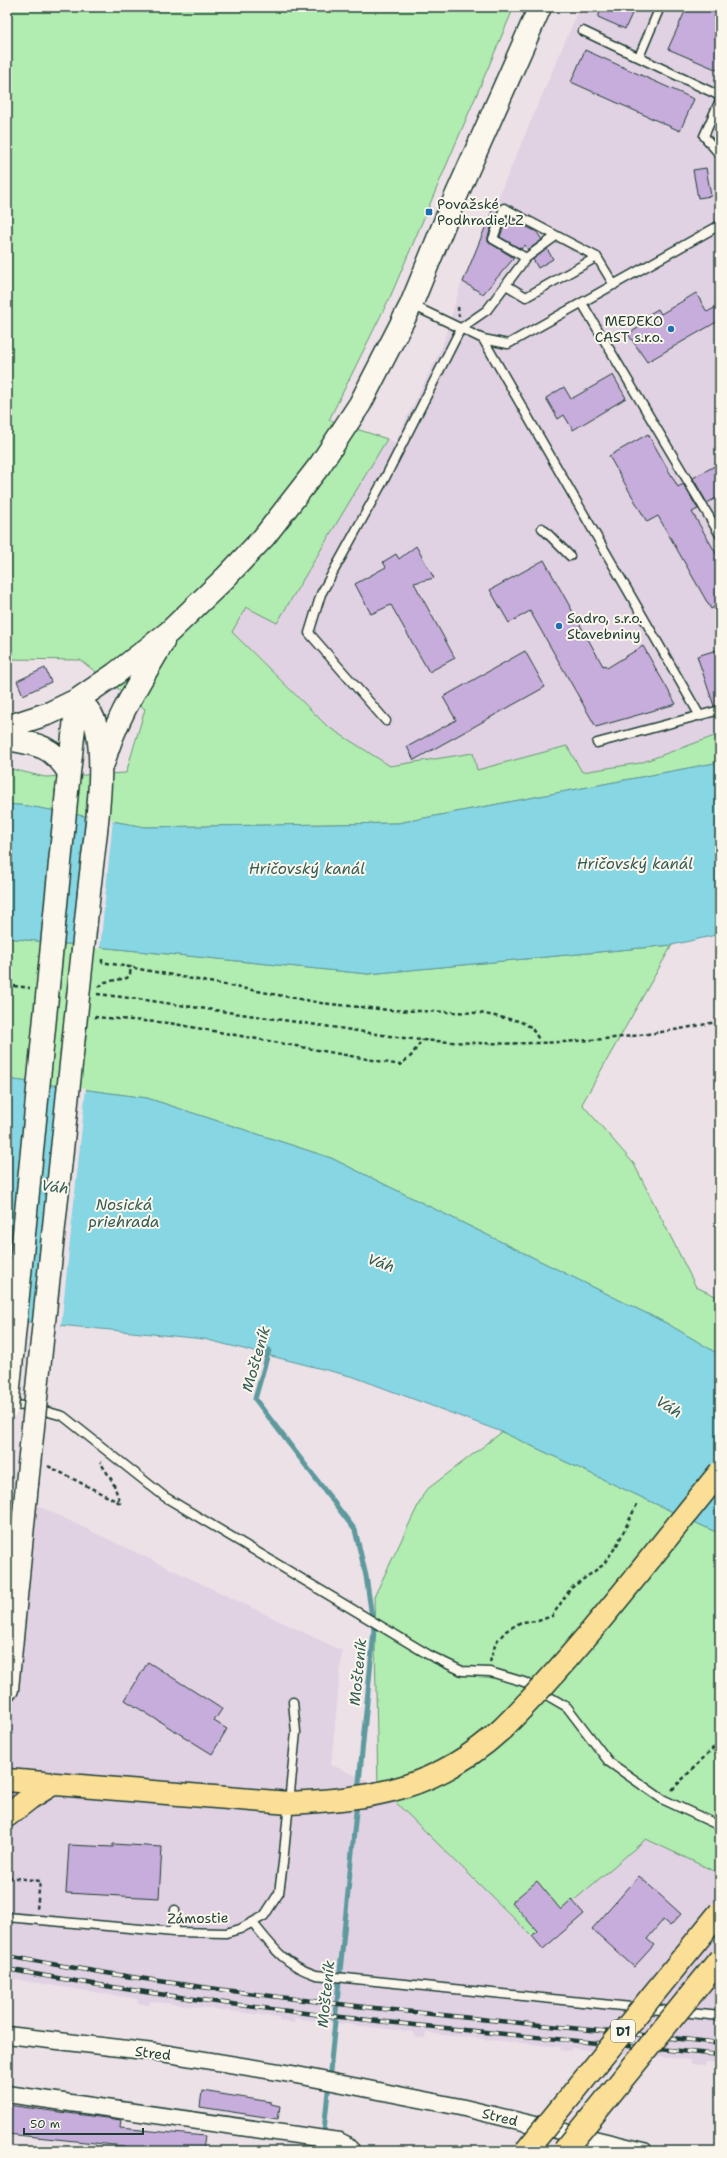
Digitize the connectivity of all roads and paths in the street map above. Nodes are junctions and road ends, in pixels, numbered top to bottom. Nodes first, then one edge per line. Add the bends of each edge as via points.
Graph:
1 (540, 7) edge
2 (660, 7) edge
3 (583, 31) dead end
4 (639, 57) junction
5 (720, 96) edge
6 (720, 100) edge
7 (720, 155) edge
8 (720, 225) edge
9 (556, 236) junction
10 (597, 257) junction
11 (526, 258) junction
12 (614, 284) junction
13 (506, 285) junction
14 (582, 303) junction
15 (411, 305) junction
16 (461, 328) junction
17 (483, 339) junction
18 (542, 528) dead end
19 (720, 535) edge
20 (570, 556) dead end
21 (169, 632) junction
22 (76, 700) junction
23 (720, 710) edge
24 (700, 716) junction
25 (386, 721) dead end
26 (7, 727) edge
27 (7, 739) edge
28 (597, 744) dead end
29 (68, 782) junction
30 (99, 784) junction
31 (102, 955) dead end
32 (130, 966) junction
33 (7, 986) edge
34 (37, 988) dead end
35 (89, 994) dead end
36 (97, 994) junction
37 (89, 1017) dead end
38 (720, 1021) edge
39 (422, 1040) junction
40 (540, 1042) junction
41 (7, 1405) edge
42 (7, 1408) edge
43 (94, 1441) junction
44 (44, 1463) dead end
45 (720, 1472) edge
46 (638, 1502) dead end
47 (490, 1672) junction
48 (7, 1689) edge
49 (293, 1702) dead end
50 (720, 1741) edge
51 (7, 1780) edge
52 (51, 1785) junction
53 (662, 1799) junction
54 (289, 1803) junction
55 (7, 1816) edge
56 (720, 1826) edge
57 (8, 1877) dead end
58 (36, 1910) dead end
59 (176, 1910) dead end
60 (720, 1912) edge
61 (7, 1917) edge
62 (253, 1923) junction
63 (174, 1932) junction
64 (720, 1959) edge
65 (720, 2016) edge
66 (7, 2035) edge
67 (7, 2094) edge
68 (346, 2146) edge
69 (526, 2151) edge
70 (564, 2151) edge
71 (644, 2151) edge

1 - 15 main road via 458,190
2 - 4 lane
3 - 4 lane
4 - 5 lane
6 - 7 lane via 704,136
8 - 12 lane
9 - 10 lane
9 - 11 lane
9 - 11 lane via 504,208 493,238
10 - 12 lane
10 - 13 lane via 526,298
11 - 13 lane
12 - 14 lane
13 - 16 lane via 487,310
14 - 17 lane via 508,344
14 - 19 lane
15 - 16 lane
15 - 21 main road via 360,404 316,470 264,537
16 - 17 lane
16 - 25 lane via 386,476 321,594 309,633
17 - 24 lane
18 - 20 lane
21 - 22 main road via 115,674
21 - 30 main road via 128,698 112,735
22 - 26 main road via 50,713
22 - 29 main road
22 - 30 main road via 85,706 94,720 99,737
23 - 24 lane
24 - 28 lane
27 - 29 main road via 31,743 48,750 60,759
29 - 42 main road, bridge
30 - 48 main road, bridge
31 - 32 path via 102,962
32 - 36 path via 127,978 99,985
32 - 40 path via 321,1003 388,1010 480,1013 519,1021 531,1027
33 - 34 path
35 - 36 path
36 - 39 path
37 - 39 path via 169,1024 400,1065 411,1056
38 - 40 path via 636,1035
39 - 40 path
41 - 43 lane via 27,1406 63,1416
43 - 44 path via 95,1454 113,1482 120,1503
43 - 47 lane via 165,1497 429,1655 462,1671
45 - 54 highway, bridge via 530,1701 467,1758 419,1782 379,1794
46 - 47 path via 617,1545 603,1565 571,1588 552,1616 538,1621 521,1622 506,1631 496,1642 490,1658
47 - 53 lane via 524,1682 567,1707 609,1762
49 - 54 lane, Zámostie via 296,1732
50 - 53 path
51 - 52 highway
52 - 54 highway
52 - 55 highway
53 - 56 lane
54 - 62 lane, Zámostie via 278,1893 264,1916
57 - 58 path via 40,1881
59 - 63 lane
60 - 69 highway, D1, bridge
61 - 63 lane, Zámostie
62 - 63 lane, Zámostie via 226,1933
62 - 65 lane via 285,1960 300,1970 316,1975
64 - 70 highway, D1, bridge
66 - 71 street, Stred via 162,2053 297,2075 460,2107
67 - 68 street via 309,2137

